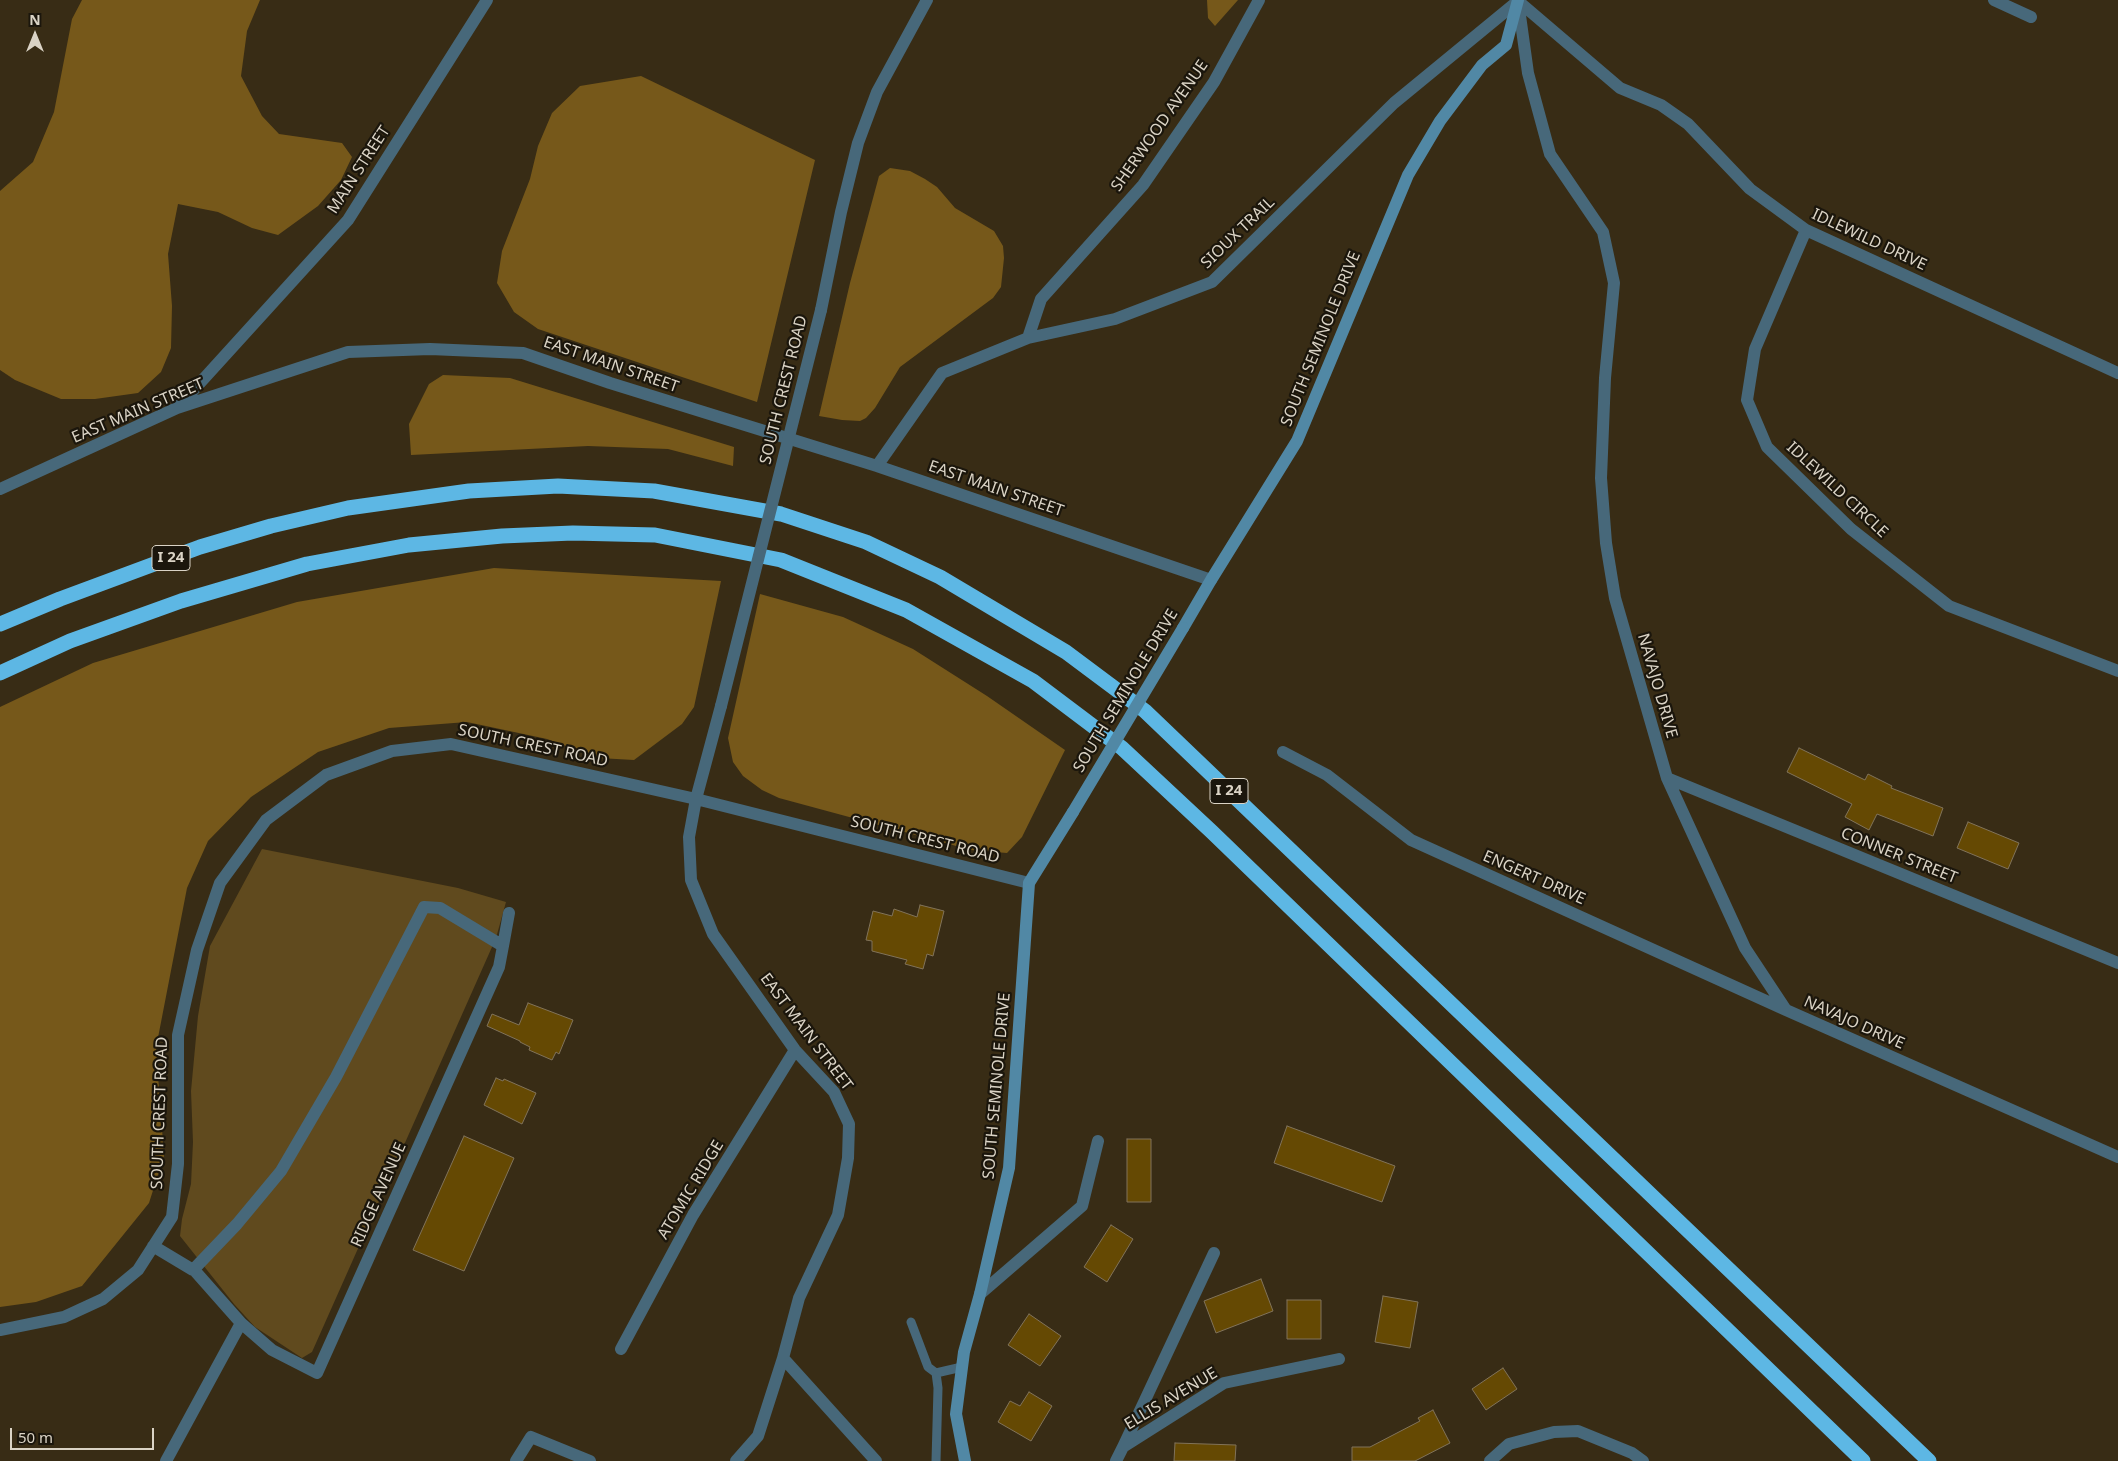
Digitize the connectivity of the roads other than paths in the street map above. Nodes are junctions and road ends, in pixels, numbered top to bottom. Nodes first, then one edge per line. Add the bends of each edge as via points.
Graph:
1 (487, 0) edge
2 (927, 0) edge
3 (1259, 0) edge
4 (1994, 0) edge
5 (1518, 1) edge
6 (2031, 17) dead end
7 (1806, 230) junction
8 (1028, 338) junction
9 (2118, 373) edge
10 (177, 408) junction
11 (877, 466) junction
12 (0, 489) edge
13 (1211, 580) junction
14 (0, 624) edge
15 (2118, 671) edge
16 (0, 673) edge
17 (1283, 752) dead end
18 (1667, 778) junction
19 (696, 799) junction
20 (1029, 884) junction
21 (508, 913) dead end
22 (503, 946) junction
23 (2118, 963) edge
24 (1786, 1010) junction
25 (795, 1050) junction
26 (1098, 1141) dead end
27 (2118, 1157) edge
28 (154, 1246) junction
29 (1214, 1253) dead end
30 (193, 1270) junction
31 (980, 1294) junction
32 (911, 1322) dead end
33 (241, 1323) junction
34 (0, 1330) edge
35 (621, 1349) dead end
36 (783, 1358) junction
37 (1339, 1359) dead end
38 (962, 1367) junction
39 (936, 1372) junction
40 (1123, 1448) junction
41 (166, 1461) edge
42 (516, 1461) edge
43 (590, 1461) edge
44 (736, 1461) edge
45 (876, 1461) edge
46 (936, 1461) edge
47 (965, 1461) edge
48 (1116, 1461) edge
49 (1490, 1461) edge
50 (1643, 1461) edge
51 (1863, 1461) edge
52 (1929, 1461) edge

1 - 10 street, MAIN STREET via 348,220
2 - 19 street, SOUTH CREST ROAD, bridge via 877,92 858,144 821,310
3 - 8 street, SHERWOOD AVENUE via 1214,82 1143,185 1042,299
4 - 6 street
5 - 7 street, IDLEWILD DRIVE via 1620,88 1661,105 1688,124 1750,189
5 - 8 street, SIOUX TRAIL via 1394,103 1212,282 1115,319
5 - 13 street, SOUTH SEMINOLE DRIVE via 1506,45 1482,65 1440,121 1408,175 1297,441
5 - 18 street, NAVAJO DRIVE via 1528,73 1550,154 1603,232 1614,283 1605,378 1601,478 1606,543 1615,598
7 - 9 street, IDLEWILD DRIVE
7 - 15 street, IDLEWILD CIRCLE via 1755,349 1747,400 1767,447 1851,529 1949,606
8 - 11 street, SIOUX TRAIL via 942,373
10 - 11 street, EAST MAIN STREET via 348,352 430,349 523,353
10 - 12 street, EAST MAIN STREET
11 - 13 street, EAST MAIN STREET
13 - 20 street, SOUTH SEMINOLE DRIVE, bridge
14 - 52 highway, I 24 via 200,547 271,526 348,508 468,491 558,486 654,491 781,514 866,542 940,577 1066,652 1145,711
16 - 51 highway, I 24 via 70,642 181,601 307,564 409,545 502,536 655,535 781,560 906,610 1033,680 1122,748
17 - 24 street, ENGERT DRIVE via 1326,775 1411,840
18 - 23 street, CONNER STREET
18 - 24 street, NAVAJO DRIVE via 1745,948
19 - 20 street, SOUTH CREST ROAD
19 - 25 street, EAST MAIN STREET via 688,837 691,880 713,934
19 - 28 street, SOUTH CREST ROAD via 450,744 392,751 326,775 266,820 220,884 197,950 178,1035 178,1164 172,1217
20 - 31 street, SOUTH SEMINOLE DRIVE via 1009,1168
21 - 22 street, RIDGE AVENUE
22 - 30 street via 440,908 424,907 336,1077 281,1171
22 - 33 street, RIDGE AVENUE via 499,967 317,1372 272,1350
24 - 27 street, NAVAJO DRIVE
25 - 35 street, ATOMIC RIDGE via 693,1215
25 - 36 street, EAST MAIN STREET via 834,1092 849,1124 848,1158 838,1215 798,1298
26 - 31 street via 1082,1206
28 - 30 street, RIDGE AVENUE
28 - 34 street, SOUTH CREST ROAD via 138,1270 103,1298 64,1317
29 - 40 street
30 - 33 street, RIDGE AVENUE
31 - 38 street, SOUTH SEMINOLE DRIVE
32 - 39 lane via 928,1367
33 - 41 street
36 - 44 street, EAST MAIN STREET via 758,1436
36 - 45 street
37 - 40 street, ELLIS AVENUE via 1224,1383
38 - 39 lane
38 - 47 street, SOUTH SEMINOLE DRIVE via 956,1414
39 - 46 lane
40 - 48 street, ELLIS AVENUE
42 - 43 street via 531,1437
49 - 50 street via 1509,1444 1554,1432 1578,1431 1632,1452

